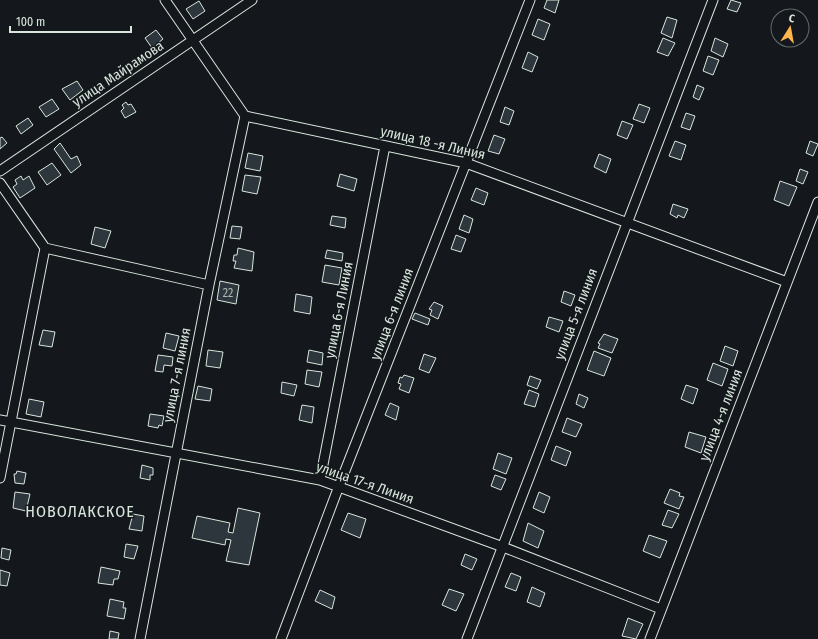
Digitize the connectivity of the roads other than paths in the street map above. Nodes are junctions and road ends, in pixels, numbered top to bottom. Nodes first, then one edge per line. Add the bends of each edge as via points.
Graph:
1 (166, 0) edge
2 (252, 0) edge
3 (530, 0) edge
4 (713, 0) edge
5 (193, 39) junction
6 (245, 116) junction
7 (385, 146) junction
8 (466, 163) junction
9 (0, 171) edge
10 (0, 183) edge
11 (818, 202) edge
12 (626, 222) junction
13 (45, 248) junction
14 (787, 282) junction
15 (209, 285) junction
16 (0, 420) edge
17 (11, 423) junction
18 (176, 452) junction
19 (0, 478) edge
20 (320, 480) junction
21 (339, 486) junction
22 (503, 547) junction
23 (661, 609) junction
24 (140, 639) edge
25 (281, 639) edge
26 (467, 639) edge
27 (650, 639) edge

1 - 5 street
2 - 5 street, улица Майрамова
3 - 8 street, улица 6-я линия
4 - 12 street, улица 5-я линия
5 - 6 street
5 - 9 street, улица Майрамова
6 - 7 street, улица 18 -я Линия
6 - 15 street, улица 7-я линия
7 - 8 street, улица 18 -я Линия
7 - 20 street, улица 6-я Линия
8 - 12 street, улица 18 -я Линия
8 - 21 street, улица 6-я линия
10 - 13 street
11 - 14 street, улица 4-я линия
12 - 14 street, улица 18 -я Линия
12 - 22 street, улица 5-я линия
13 - 15 street
13 - 17 street
14 - 23 street, улица 4-я линия
15 - 18 street, улица 7-я линия
16 - 17 street, улица 17-я Линия
17 - 18 street, улица 17-я Линия
17 - 19 street
18 - 20 street, улица 17-я Линия
18 - 24 street, улица 7-я линия
20 - 21 street, улица 17-я Линия
21 - 22 street, улица 17-я Линия
21 - 25 street, улица 6-я линия
22 - 23 street, улица 17-я Линия
22 - 26 street, улица 5-я линия
23 - 27 street, улица 4-я линия

